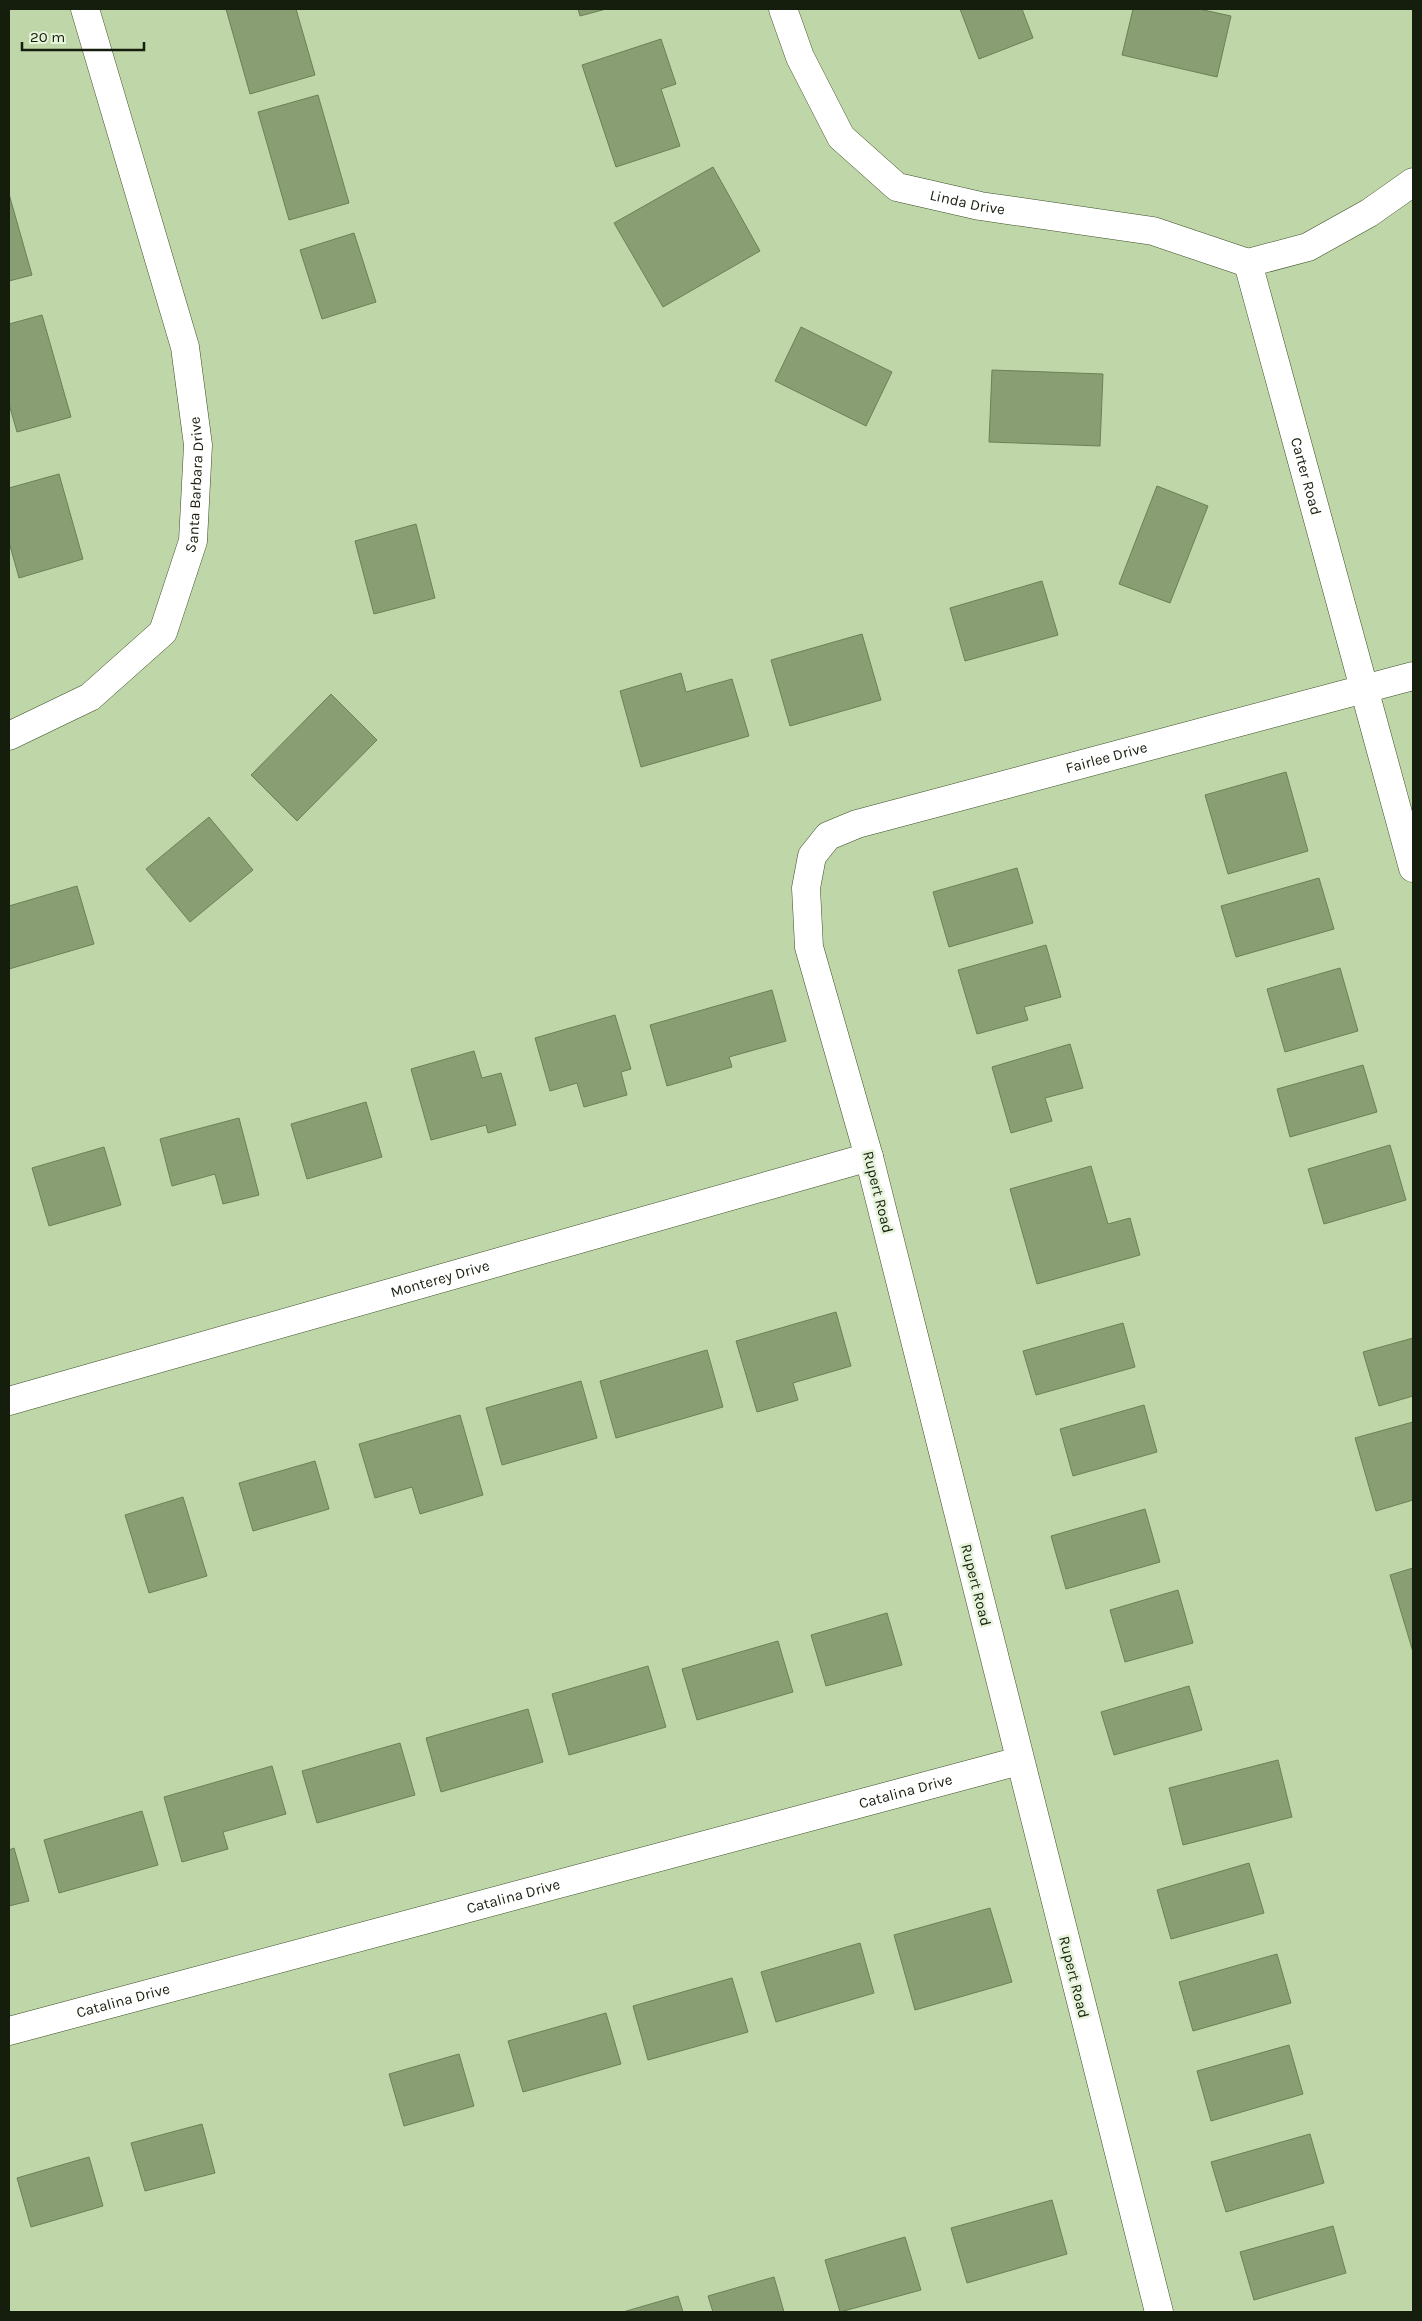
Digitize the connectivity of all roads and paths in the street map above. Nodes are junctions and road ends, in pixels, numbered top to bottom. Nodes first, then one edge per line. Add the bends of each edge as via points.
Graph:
1 (85, 9) edge
2 (783, 9) edge
3 (1413, 182) edge
4 (1248, 264) junction
5 (1413, 676) edge
6 (1366, 689) junction
7 (9, 736) edge
8 (812, 856) joint
9 (1413, 868) edge
10 (869, 1157) junction
11 (9, 1401) edge
12 (1019, 1760) junction
13 (9, 2030) edge
14 (1159, 2312) edge

1 - 7 street, Santa Barbara Drive via 185,347 198,445 193,541 163,632 90,697
2 - 4 street, Linda Drive via 800,58 841,137 897,188 980,206 1153,231
3 - 4 street via 1370,213 1308,247
4 - 6 street, Carter Road
5 - 6 street, Fairlee Drive
6 - 8 street, Fairlee Drive via 857,824 828,836
6 - 9 street, Carter Road
8 - 10 street, Rupert Road via 806,888 809,947
10 - 11 street, Monterey Drive
10 - 12 street, Rupert Road
12 - 13 street, Catalina Drive
12 - 14 street, Rupert Road

